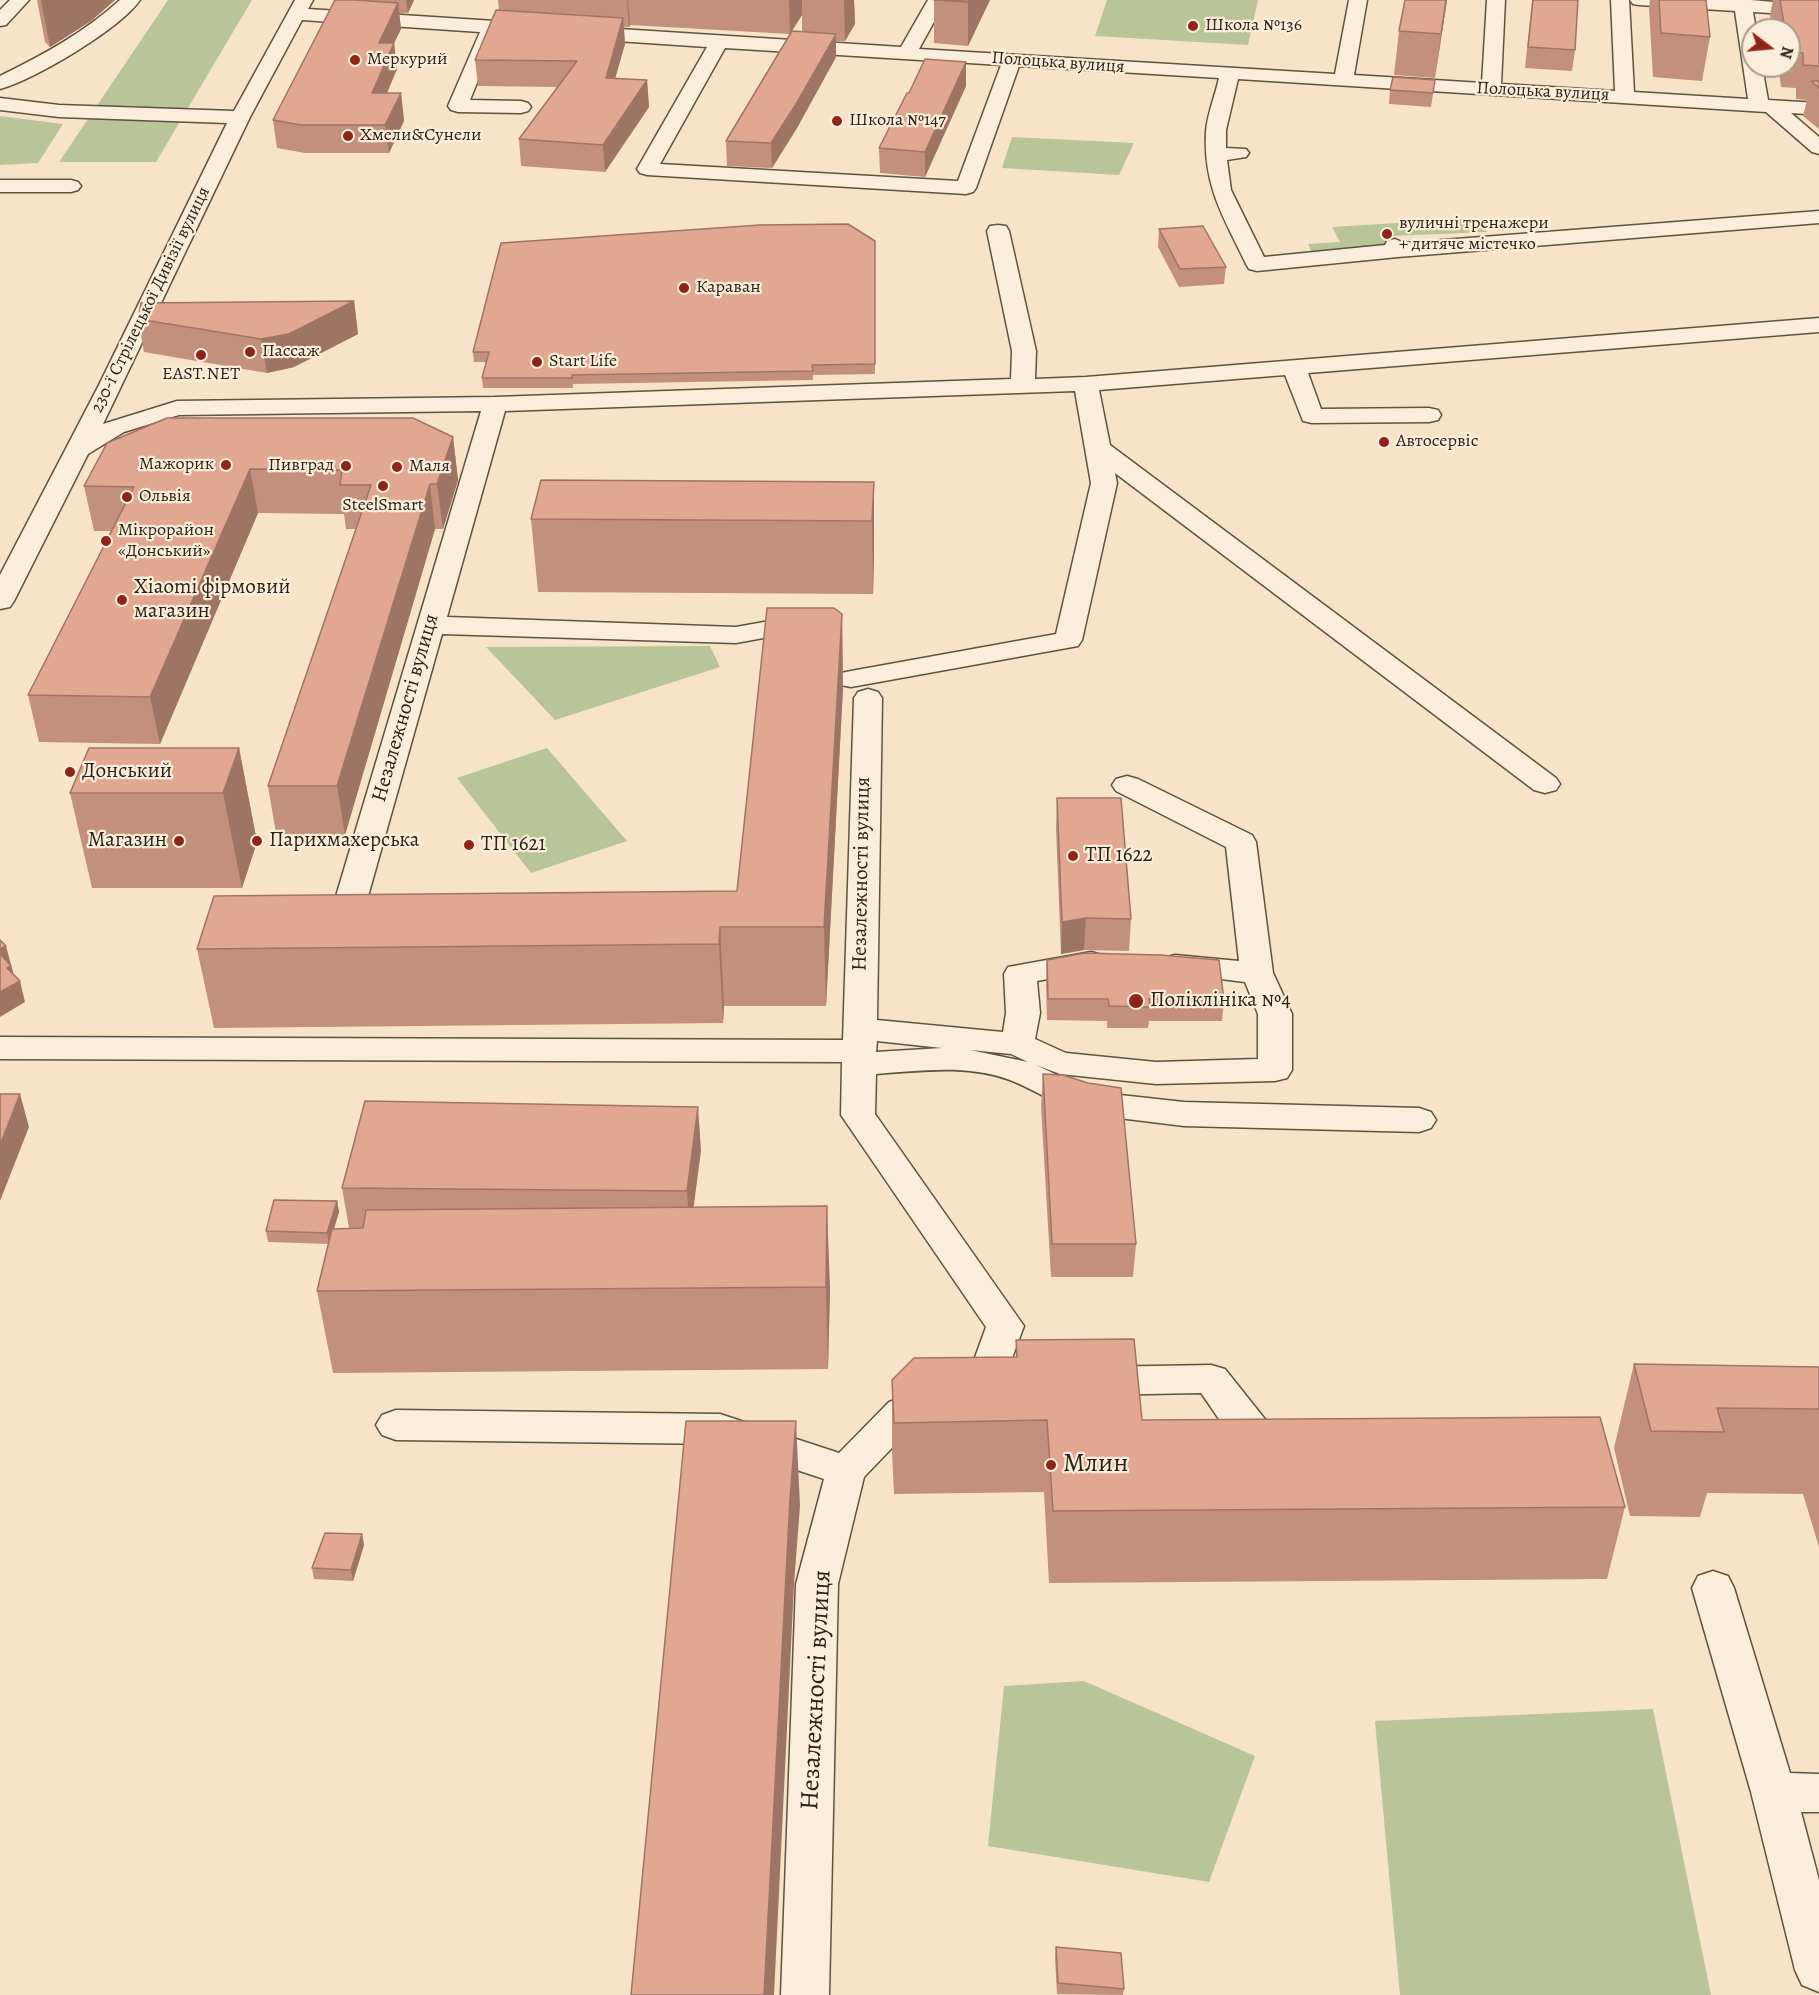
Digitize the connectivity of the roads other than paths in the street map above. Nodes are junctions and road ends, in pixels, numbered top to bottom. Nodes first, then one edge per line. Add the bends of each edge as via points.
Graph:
1 (20, 0) edge
2 (131, 0) edge
3 (937, 0) edge
4 (1358, 0) edge
5 (1496, 0) edge
6 (1620, 0) edge
7 (1639, 0) edge
8 (1742, 3) edge
9 (300, 7) edge
10 (1819, 11) edge
11 (0, 21) edge
12 (491, 28) junction
13 (718, 42) junction
14 (906, 54) junction
15 (1012, 60) junction
16 (1230, 74) junction
17 (1343, 80) junction
18 (0, 83) edge
19 (1491, 89) junction
20 (1625, 97) junction
21 (0, 104) edge
22 (1765, 105) junction
23 (520, 107) dead end
24 (1819, 109) edge
25 (240, 117) junction
26 (1819, 148) edge
27 (1239, 153) dead end
28 (1216, 155) junction
29 (0, 186) edge
30 (71, 186) dead end
31 (1819, 217) edge
32 (998, 231) dead end
33 (1819, 325) edge
34 (1294, 367) junction
35 (1086, 384) junction
36 (1023, 386) junction
37 (127, 388) junction
38 (495, 404) junction
39 (177, 408) junction
40 (1429, 415) dead end
41 (1098, 448) junction
42 (79, 449) junction
43 (0, 602) edge
44 (803, 623) edge
45 (429, 625) junction
46 (1127, 784) dead end
47 (1545, 784) dead end
48 (391, 923) edge
49 (1257, 973) junction
50 (1017, 1044) junction
51 (0, 1048) edge
52 (859, 1048) junction
53 (1419, 1120) dead end
54 (1021, 1382) junction
55 (396, 1425) dead end
56 (1316, 1438) edge
57 (846, 1471) junction
58 (1713, 1587) dead end
59 (1773, 1792) junction
60 (1819, 1793) edge
61 (1819, 1970) edge
62 (805, 1995) edge

1 - 11 street
2 - 18 street via 72,45
3 - 14 street
4 - 17 street
5 - 19 street
6 - 20 street
7 - 8 street
8 - 10 street
8 - 22 street
9 - 12 street, Полоцька вулиця via 406,15
9 - 25 street, 230-ї Стрілецької Дивізії вулиця
12 - 13 street, Полоцька вулиця
12 - 23 street via 458,106
13 - 14 street, Полоцька вулиця
13 - 15 street via 647,169 966,188
14 - 15 street, Полоцька вулиця
15 - 16 street, Полоцька вулиця
16 - 17 street, Полоцька вулиця
16 - 28 street via 1216,130
17 - 19 street, Полоцька вулиця
19 - 20 street, Полоцька вулиця
20 - 22 street, Полоцька вулиця
21 - 25 street via 59,111
22 - 24 street, Полоцька вулиця
22 - 26 street
25 - 37 street, 230-ї Стрілецької Дивізії вулиця
27 - 28 street
28 - 31 street via 1221,190 1257,264 1396,248
29 - 30 street
32 - 36 street via 1024,351
33 - 34 street
34 - 35 street
34 - 40 street via 1312,416
35 - 36 street
35 - 41 street
36 - 38 street
37 - 39 street
37 - 42 street, 230-ї Стрілецької Дивізії вулиця
38 - 39 street
38 - 45 street, Незалежності вулиця
39 - 42 street via 115,427
41 - 47 street
41 - 52 street, Незалежності вулиця via 1104,483 1068,640 860,688
42 - 43 street, 230-ї Стрілецької Дивізії вулиця
44 - 45 street via 736,635
45 - 48 street, Незалежності вулиця via 344,923
46 - 49 street via 1241,842
49 - 50 street via 1084,962 1020,974 1023,1013
49 - 50 street via 1275,1014 1275,1070 1145,1072 1060,1063
50 - 52 street
51 - 52 street
52 - 53 street via 1017,1070 1086,1103 1184,1114
52 - 54 street, Незалежності вулиця via 858,1114 1005,1326
54 - 56 street via 1211,1378 1257,1438
54 - 57 street, Незалежності вулиця via 903,1412
55 - 57 street via 720,1429
57 - 62 street, Незалежності вулиця via 817,1584
58 - 59 street
59 - 60 street
59 - 61 street

